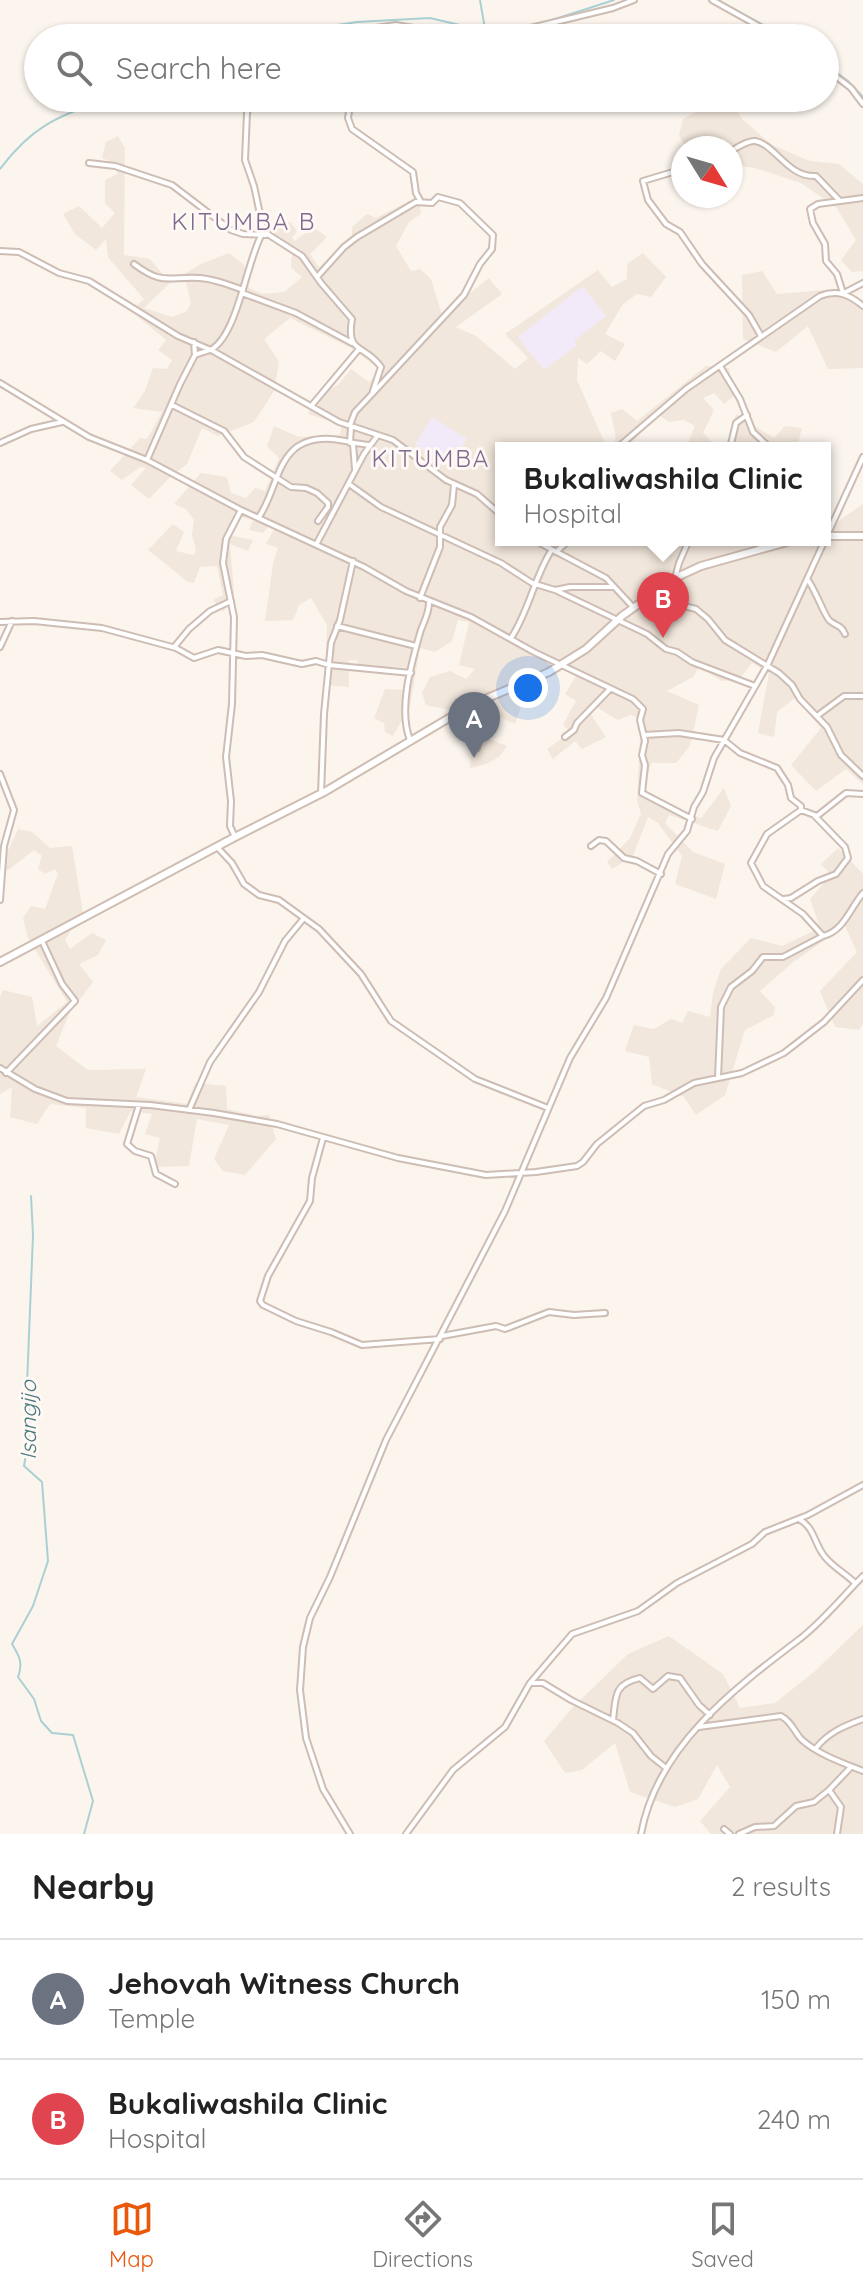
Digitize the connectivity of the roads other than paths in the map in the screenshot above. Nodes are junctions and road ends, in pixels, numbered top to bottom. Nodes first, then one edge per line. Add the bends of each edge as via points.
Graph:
1 (634, 0) edge
2 (712, 0) edge
3 (620, 3) edge
4 (543, 24) edge
5 (755, 24) edge
6 (839, 79) edge
7 (863, 104) edge
8 (247, 112) edge
9 (349, 112) edge
10 (743, 145) edge
11 (89, 163) dead end
12 (671, 173) edge
13 (863, 198) edge
14 (839, 200) junction
15 (421, 202) junction
16 (262, 231) junction
17 (0, 251) edge
18 (134, 264) dead end
19 (317, 277) junction
20 (863, 283) edge
21 (243, 291) junction
22 (844, 293) junction
23 (863, 306) edge
24 (761, 336) junction
25 (194, 342) junction
26 (354, 344) junction
27 (360, 348) junction
28 (211, 350) junction
29 (195, 355) junction
30 (720, 366) junction
31 (0, 383) edge
32 (372, 394) junction
33 (172, 405) junction
34 (312, 405) junction
35 (747, 415) junction
36 (62, 422) junction
37 (350, 426) junction
38 (378, 435) junction
39 (624, 442) edge
40 (731, 442) edge
41 (764, 442) edge
42 (0, 443) edge
43 (352, 444) junction
44 (370, 445) junction
45 (863, 457) edge
46 (147, 460) junction
47 (355, 472) junction
48 (275, 479) junction
49 (349, 484) junction
50 (454, 485) junction
51 (241, 510) junction
52 (495, 510) edge
53 (259, 517) junction
54 (318, 521) dead end
55 (831, 525) edge
56 (441, 535) junction
57 (831, 536) edge
58 (863, 536) edge
59 (317, 543) junction
60 (544, 546) edge
61 (561, 546) edge
62 (686, 546) edge
63 (762, 546) edge
64 (772, 546) edge
65 (822, 546) edge
66 (765, 548) junction
67 (553, 552) junction
68 (353, 561) junction
69 (675, 578) junction
70 (807, 579) junction
71 (537, 585) junction
72 (613, 587) junction
73 (555, 590) junction
74 (649, 596) junction
75 (420, 598) junction
76 (231, 601) junction
77 (429, 602) junction
78 (633, 607) junction
79 (12, 621) junction
80 (617, 621) junction
81 (0, 622) edge
82 (337, 626) junction
83 (845, 634) dead end
84 (513, 637) junction
85 (417, 646) junction
86 (0, 647) edge
87 (173, 647) junction
88 (233, 651) junction
89 (562, 664) junction
90 (768, 664) junction
91 (329, 665) junction
92 (411, 673) junction
93 (755, 686) junction
94 (610, 689) junction
95 (863, 696) edge
96 (481, 700) junction
97 (817, 716) junction
98 (644, 735) junction
99 (565, 737) dead end
100 (410, 740) junction
101 (724, 740) junction
102 (477, 748) dead end
103 (0, 774) edge
104 (863, 776) edge
105 (321, 794) junction
106 (863, 794) edge
107 (801, 810) junction
108 (814, 815) junction
109 (692, 819) junction
110 (235, 837) junction
111 (591, 846) dead end
112 (217, 847) junction
113 (661, 874) junction
114 (863, 893) edge
115 (784, 899) junction
116 (0, 900) edge
117 (304, 918) junction
118 (823, 936) junction
119 (42, 941) junction
120 (0, 962) edge
121 (863, 980) edge
122 (0, 1068) edge
123 (6, 1073) junction
124 (718, 1078) junction
125 (139, 1105) junction
126 (548, 1108) junction
127 (189, 1110) junction
128 (323, 1138) junction
129 (523, 1173) junction
130 (175, 1184) dead end
131 (605, 1313) dead end
132 (441, 1338) junction
133 (863, 1485) edge
134 (797, 1519) junction
135 (863, 1576) edge
136 (855, 1584) junction
137 (530, 1683) junction
138 (710, 1715) junction
139 (863, 1719) edge
140 (613, 1720) junction
141 (698, 1727) junction
142 (816, 1748) junction
143 (851, 1767) junction
144 (666, 1768) junction
145 (863, 1771) edge
146 (829, 1790) junction
147 (724, 1829) dead end
148 (350, 1834) edge
149 (406, 1834) edge
150 (641, 1834) edge
151 (730, 1834) edge
152 (739, 1834) edge
153 (837, 1834) edge

1 - 3 street
2 - 5 street
3 - 4 street
6 - 7 street
8 - 16 street via 245,160
9 - 15 street via 352,129 413,172
10 - 14 street via 759,142 797,171 819,179
11 - 16 street via 167,182 231,230
12 - 24 street via 643,181 646,197 749,315
13 - 14 street
14 - 22 street via 813,205 810,212 825,244 826,261
15 - 19 street via 351,241
15 - 32 street via 444,197 460,203 493,235 494,245 454,307
16 - 19 street via 302,256
16 - 21 street
17 - 25 street via 19,252 59,273 89,281
18 - 21 street via 161,279 203,278
19 - 26 street via 352,319 349,334
20 - 22 street
21 - 26 street
21 - 28 street
22 - 23 street
22 - 24 street via 820,296
24 - 30 street
25 - 28 street
25 - 29 street
26 - 27 street
27 - 32 street via 381,367
27 - 34 street
28 - 29 street
28 - 34 street
29 - 33 street
30 - 35 street
30 - 39 street
31 - 36 street
32 - 37 street
33 - 46 street
33 - 48 street via 224,431 244,457
34 - 37 street
35 - 40 street via 736,423
35 - 41 street
36 - 42 street
36 - 46 street
37 - 38 street
37 - 43 street
38 - 44 street
38 - 50 street via 403,446
43 - 44 street
43 - 47 street
43 - 48 street via 326,439 299,445
44 - 47 street
45 - 55 street
46 - 51 street
47 - 49 street
48 - 53 street
48 - 54 street via 324,499 328,507
49 - 56 street via 381,507
49 - 59 street
50 - 52 street via 477,494
50 - 56 street
51 - 53 street
51 - 76 street via 225,544 223,573
53 - 59 street
56 - 71 street
56 - 75 street
57 - 58 street
59 - 68 street
60 - 67 street
61 - 67 street
62 - 69 street
63 - 66 street
64 - 66 street
65 - 70 street
66 - 69 street
67 - 71 street via 541,567
67 - 72 street via 606,578
68 - 75 street
68 - 82 street
69 - 74 street
70 - 83 street via 828,619
70 - 90 street
71 - 73 street
71 - 84 street
72 - 73 street
72 - 78 street
73 - 80 street
74 - 78 street
74 - 90 street via 662,607 696,609 725,640
75 - 77 street
76 - 87 street via 210,611
76 - 88 street
77 - 84 street
77 - 85 street
78 - 80 street
79 - 81 street
79 - 86 street
79 - 87 street via 102,628
80 - 89 street
80 - 93 street via 697,665
82 - 85 street
82 - 91 street
84 - 89 street
85 - 92 street
87 - 88 street via 194,658 213,650
88 - 91 street
88 - 110 street via 226,757
89 - 94 street
89 - 96 street
90 - 93 street
90 - 97 street
91 - 92 street
91 - 105 street
92 - 100 street via 404,718
93 - 101 street
94 - 98 street via 642,706
94 - 99 street
95 - 97 street via 844,696
96 - 100 street
96 - 102 street
97 - 104 street via 841,755
98 - 101 street via 679,733
98 - 109 street via 642,793
100 - 105 street
101 - 107 street via 740,753 777,768
101 - 109 street
103 - 116 street via 14,810 1,860
105 - 110 street
106 - 108 street via 846,793
107 - 108 street
107 - 115 street via 767,834 751,860 763,886
108 - 115 street via 845,847 848,858 836,874
109 - 113 street
110 - 112 street
111 - 113 street via 606,841 624,858
112 - 117 street via 244,884
112 - 119 street
113 - 126 street via 606,998 583,1032
114 - 118 street via 842,924
115 - 118 street
117 - 126 street via 357,969 391,1021 475,1079
117 - 127 street via 208,1065
118 - 124 street via 783,957 763,957 731,987 719,1012
119 - 120 street
119 - 123 street via 75,1001
121 - 124 street via 824,1022 784,1053
122 - 123 street
123 - 125 street via 58,1099
124 - 129 street via 694,1083 639,1109 577,1166
125 - 127 street
125 - 130 street via 127,1144 151,1156 156,1174
126 - 129 street
127 - 128 street via 277,1124
128 - 129 street via 486,1175
128 - 132 street via 310,1201 268,1276 260,1301 296,1321 362,1345
129 - 132 street
131 - 132 street via 549,1312 505,1329 496,1326
132 - 148 street via 386,1440 310,1618 303,1647 300,1690 306,1738 323,1789
133 - 134 street
134 - 136 street via 808,1526 823,1555
134 - 137 street via 765,1532 638,1611 572,1634
135 - 136 street
136 - 138 street via 811,1630 755,1671
137 - 140 street via 543,1683
137 - 149 street via 505,1727 453,1770
138 - 140 street via 680,1678 668,1676 653,1689 640,1678 622,1684
138 - 141 street
139 - 142 street via 835,1730
140 - 144 street
141 - 142 street via 776,1714
141 - 144 street
142 - 143 street
143 - 145 street
143 - 146 street
144 - 150 street
146 - 152 street via 814,1802 796,1806 774,1826
146 - 153 street via 841,1807
147 - 151 street

